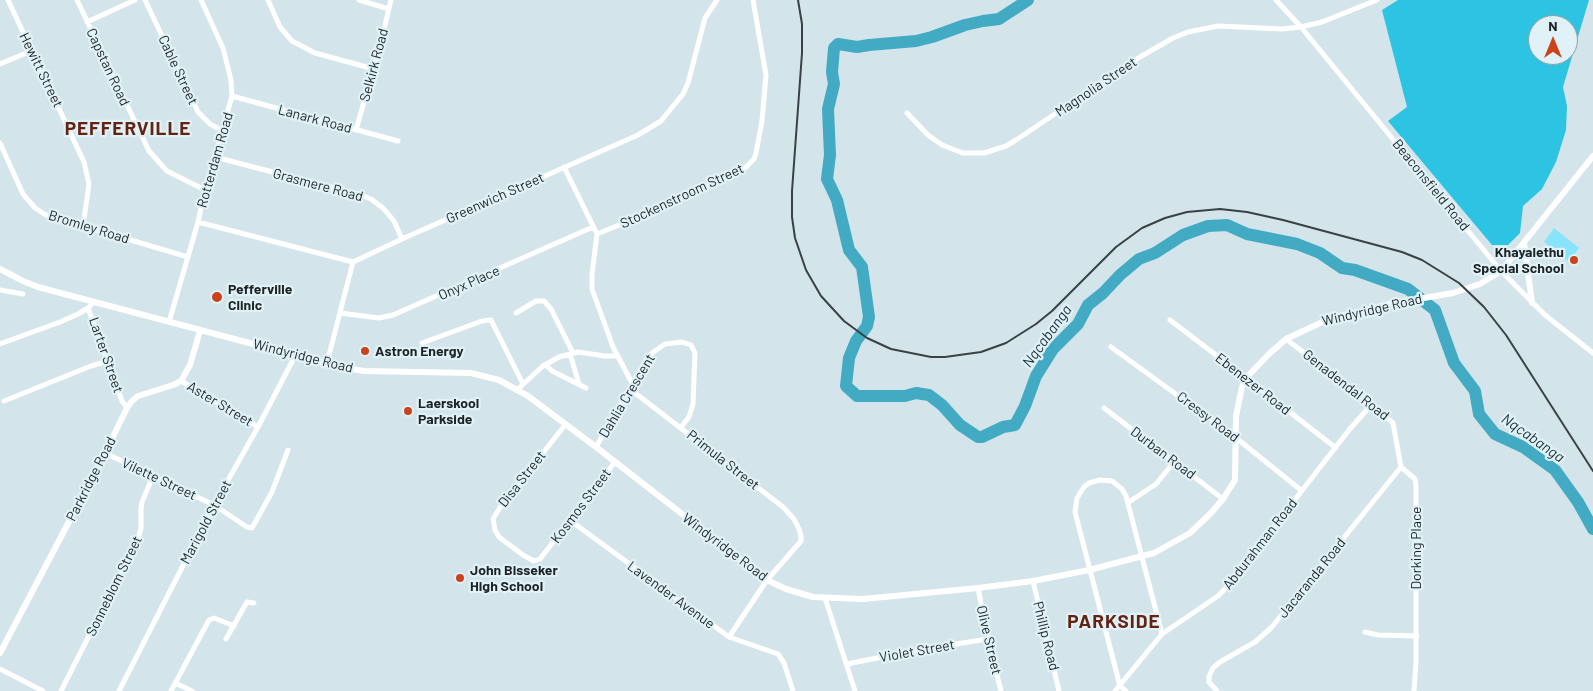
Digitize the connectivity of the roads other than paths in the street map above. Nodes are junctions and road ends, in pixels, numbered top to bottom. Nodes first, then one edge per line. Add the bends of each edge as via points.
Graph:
1 (8, 0) edge
2 (77, 0) edge
3 (135, 0) edge
4 (146, 0) edge
5 (201, 0) edge
6 (268, 0) edge
7 (358, 0) edge
8 (391, 0) edge
9 (752, 0) edge
10 (1276, 0) edge
11 (1377, 0) edge
12 (716, 1) edge
13 (389, 8) junction
14 (87, 22) junction
15 (1301, 27) junction
16 (31, 51) junction
17 (0, 64) edge
18 (374, 69) junction
19 (232, 96) junction
20 (907, 113) dead end
21 (356, 130) junction
22 (222, 131) junction
23 (398, 141) dead end
24 (0, 143) edge
25 (1593, 156) edge
26 (215, 158) junction
27 (564, 167) junction
28 (205, 190) junction
29 (198, 222) junction
30 (83, 226) junction
31 (593, 227) junction
32 (598, 234) junction
33 (402, 239) junction
34 (1524, 243) junction
35 (188, 257) junction
36 (353, 262) junction
37 (0, 268) edge
38 (1501, 271) junction
39 (0, 290) edge
40 (23, 294) dead end
41 (1532, 303) junction
42 (91, 305) junction
43 (340, 313) junction
44 (516, 313) dead end
45 (1170, 320) dead end
46 (169, 322) junction
47 (200, 330) junction
48 (1286, 339) junction
49 (422, 342) dead end
50 (0, 344) edge
51 (1112, 347) dead end
52 (571, 353) junction
53 (1593, 353) edge
54 (296, 354) junction
55 (618, 356) junction
56 (108, 361) junction
57 (327, 363) junction
58 (546, 365) junction
59 (1246, 378) junction
60 (181, 381) junction
61 (523, 384) junction
62 (580, 385) junction
63 (632, 387) junction
64 (586, 388) dead end
65 (518, 389) junction
66 (4, 401) dead end
67 (1372, 404) junction
68 (128, 408) junction
69 (1104, 408) dead end
70 (565, 424) junction
71 (258, 427) junction
72 (681, 427) junction
73 (1235, 437) junction
74 (596, 447) junction
75 (1336, 448) junction
76 (288, 450) dead end
77 (105, 453) junction
78 (615, 462) junction
79 (1174, 462) junction
80 (1401, 467) junction
81 (153, 476) junction
82 (1302, 491) junction
83 (1223, 498) junction
84 (1129, 502) junction
85 (214, 505) junction
86 (571, 521) junction
87 (523, 555) joint
88 (1143, 556) junction
89 (1089, 570) junction
90 (767, 580) junction
91 (1033, 581) junction
92 (978, 588) junction
93 (825, 598) junction
94 (254, 603) dead end
95 (234, 626) junction
96 (1366, 632) dead end
97 (1162, 634) junction
98 (1416, 636) junction
99 (729, 637) junction
100 (226, 639) dead end
101 (988, 639) junction
102 (0, 653) edge
103 (848, 664) junction
104 (0, 669) edge
105 (175, 683) junction
106 (1120, 686) junction
107 (43, 691) edge
108 (61, 691) edge
109 (120, 691) edge
110 (171, 691) edge
111 (192, 691) edge
112 (793, 691) edge
113 (855, 691) edge
114 (999, 691) edge
115 (1059, 691) edge
116 (1115, 691) edge
117 (1126, 691) edge
118 (1217, 691) edge
119 (1414, 691) edge

1 - 16 street, Hewitt Street
2 - 14 street, Capstan Road
3 - 14 street
4 - 22 street, Cable Street via 193,105 203,118
5 - 19 street, Rotterdam Road via 224,48
6 - 18 street via 285,34 297,44 315,53
7 - 13 street
8 - 13 street, Selkirk Road
9 - 32 street, Stockenstroom Street via 766,75 754,159 745,168
10 - 15 street, Beaconsfield Road
11 - 15 street, Magnolia Street via 1330,20
12 - 27 street, Greenwich Street via 705,18 686,88 670,112 638,135
13 - 18 street, Selkirk Road
14 - 28 street, Capstan Road via 149,151 167,171
15 - 20 street, Magnolia Street via 1218,26 1188,32 1140,57 1011,143 984,153 963,153 942,145
15 - 38 street, Beaconsfield Road
16 - 17 street
16 - 30 street, Hewitt Street via 84,162 89,184
18 - 21 street, Selkirk Road
19 - 21 street, Lanark Road
19 - 22 street, Rotterdam Road
21 - 23 street, Lanark Road
22 - 26 street, Rotterdam Road
24 - 30 street, Bromley Road via 28,201 46,216
25 - 34 street, Windyridge Road
26 - 28 street, Rotterdam Road
26 - 33 street, Grasmere Road via 361,195 378,204 398,228
27 - 31 street
27 - 33 street, Greenwich Street
28 - 29 street, Rotterdam Road
29 - 35 street, Rotterdam Road
29 - 36 street
30 - 35 street, Bromley Road
31 - 32 street
31 - 43 street, Onyx Place via 393,315 379,318
32 - 55 street via 591,282
33 - 36 street, Greenwich Street
34 - 38 street, Windyridge Road
34 - 41 street
35 - 46 street, Rotterdam Road
36 - 43 street
37 - 42 street, Windyridge Road via 23,281
38 - 41 street, Beaconsfield Road
38 - 48 street, Windyridge Road via 1480,284 1453,293 1328,319
39 - 40 street
41 - 53 street, Beaconsfield Road
42 - 46 street, Windyridge Road
42 - 50 street via 60,322
42 - 56 street, Larter Street
43 - 57 street
44 - 52 street via 536,301 544,301 551,309
45 - 59 street, Ebenezer Road
46 - 47 street, Windyridge Road
47 - 54 street, Windyridge Road
47 - 60 street via 190,365
48 - 59 street, Windyridge Road
48 - 67 street, Genadendal Road
49 - 61 street via 491,320
51 - 73 street, Cressy Road
52 - 55 street
52 - 58 street
52 - 62 street
54 - 57 street, Windyridge Road
54 - 71 street, Marigold Street
55 - 63 street
56 - 66 street
56 - 68 street, Larter Street via 122,401
57 - 65 street, Windyridge Road via 364,371 471,373
58 - 61 street
58 - 62 street
59 - 73 street, Windyridge Road
59 - 75 street, Ebenezer Road
60 - 68 street, Parkridge Road via 138,396
60 - 71 street, Aster Street
61 - 65 street
62 - 64 street
63 - 72 street, Primula Street
63 - 72 street, Dahlia Crescent via 646,360 658,348 676,342 691,345 695,353 694,395 692,411
63 - 74 street, Dahlia Crescent
65 - 70 street, Windyridge Road
67 - 75 street, Abdurahman Road
67 - 80 street, Genadendal Road via 1393,423
68 - 77 street, Parkridge Road
69 - 79 street, Durban Road
70 - 74 street, Windyridge Road
70 - 87 street, Disa Street via 493,519 499,537
71 - 85 street, Marigold Street
72 - 90 street, Primula Street via 783,507 797,524 801,532 800,541
73 - 82 street, Cressy Road
73 - 83 street, Windyridge Road via 1235,480
74 - 78 street, Windyridge Road
75 - 82 street, Abdurahman Road
76 - 85 street, Vilette Street via 272,492 252,528
77 - 81 street, Vilette Street
77 - 102 street, Parkridge Road
78 - 86 street, Kosmos Street
78 - 90 street, Windyridge Road
79 - 83 street, Durban Road
79 - 84 street via 1156,484
80 - 98 street, Dorking Place via 1415,479 1416,484
80 - 118 street, Jacaranda Road via 1271,628 1255,642 1220,662 1210,673 1209,682
81 - 85 street, Vilette Street
81 - 108 street, Sonneblom Street via 142,502 138,539
82 - 97 street, Abdurahman Road via 1227,587
83 - 88 street, Windyridge Road via 1190,533
84 - 88 street
84 - 89 street via 1122,488 1112,481 1089,483 1080,492 1075,512
85 - 109 street, Marigold Street
86 - 87 street, Kosmos Street via 540,559 534,561
86 - 99 street, Lavender Avenue
88 - 89 street, Windyridge Road
88 - 97 street
89 - 91 street, Windyridge Road
89 - 106 street
90 - 93 street, Windyridge Road via 803,594
90 - 99 street
91 - 92 street, Windyridge Road
91 - 115 street, Phillip Road
92 - 93 street, Windyridge Road via 863,599
92 - 101 street, Olive Street
93 - 103 street
94 - 95 street via 247,602
95 - 100 street
95 - 105 street via 214,618 209,620
96 - 98 street
97 - 106 street, Abdurahman Road
98 - 119 street, Dorking Place
99 - 112 street, Lavender Avenue via 778,654
101 - 103 street, Violet Street
101 - 114 street, Olive Street
103 - 113 street
104 - 107 street
105 - 110 street
105 - 111 street
106 - 116 street, Abdurahman Road
106 - 117 street

